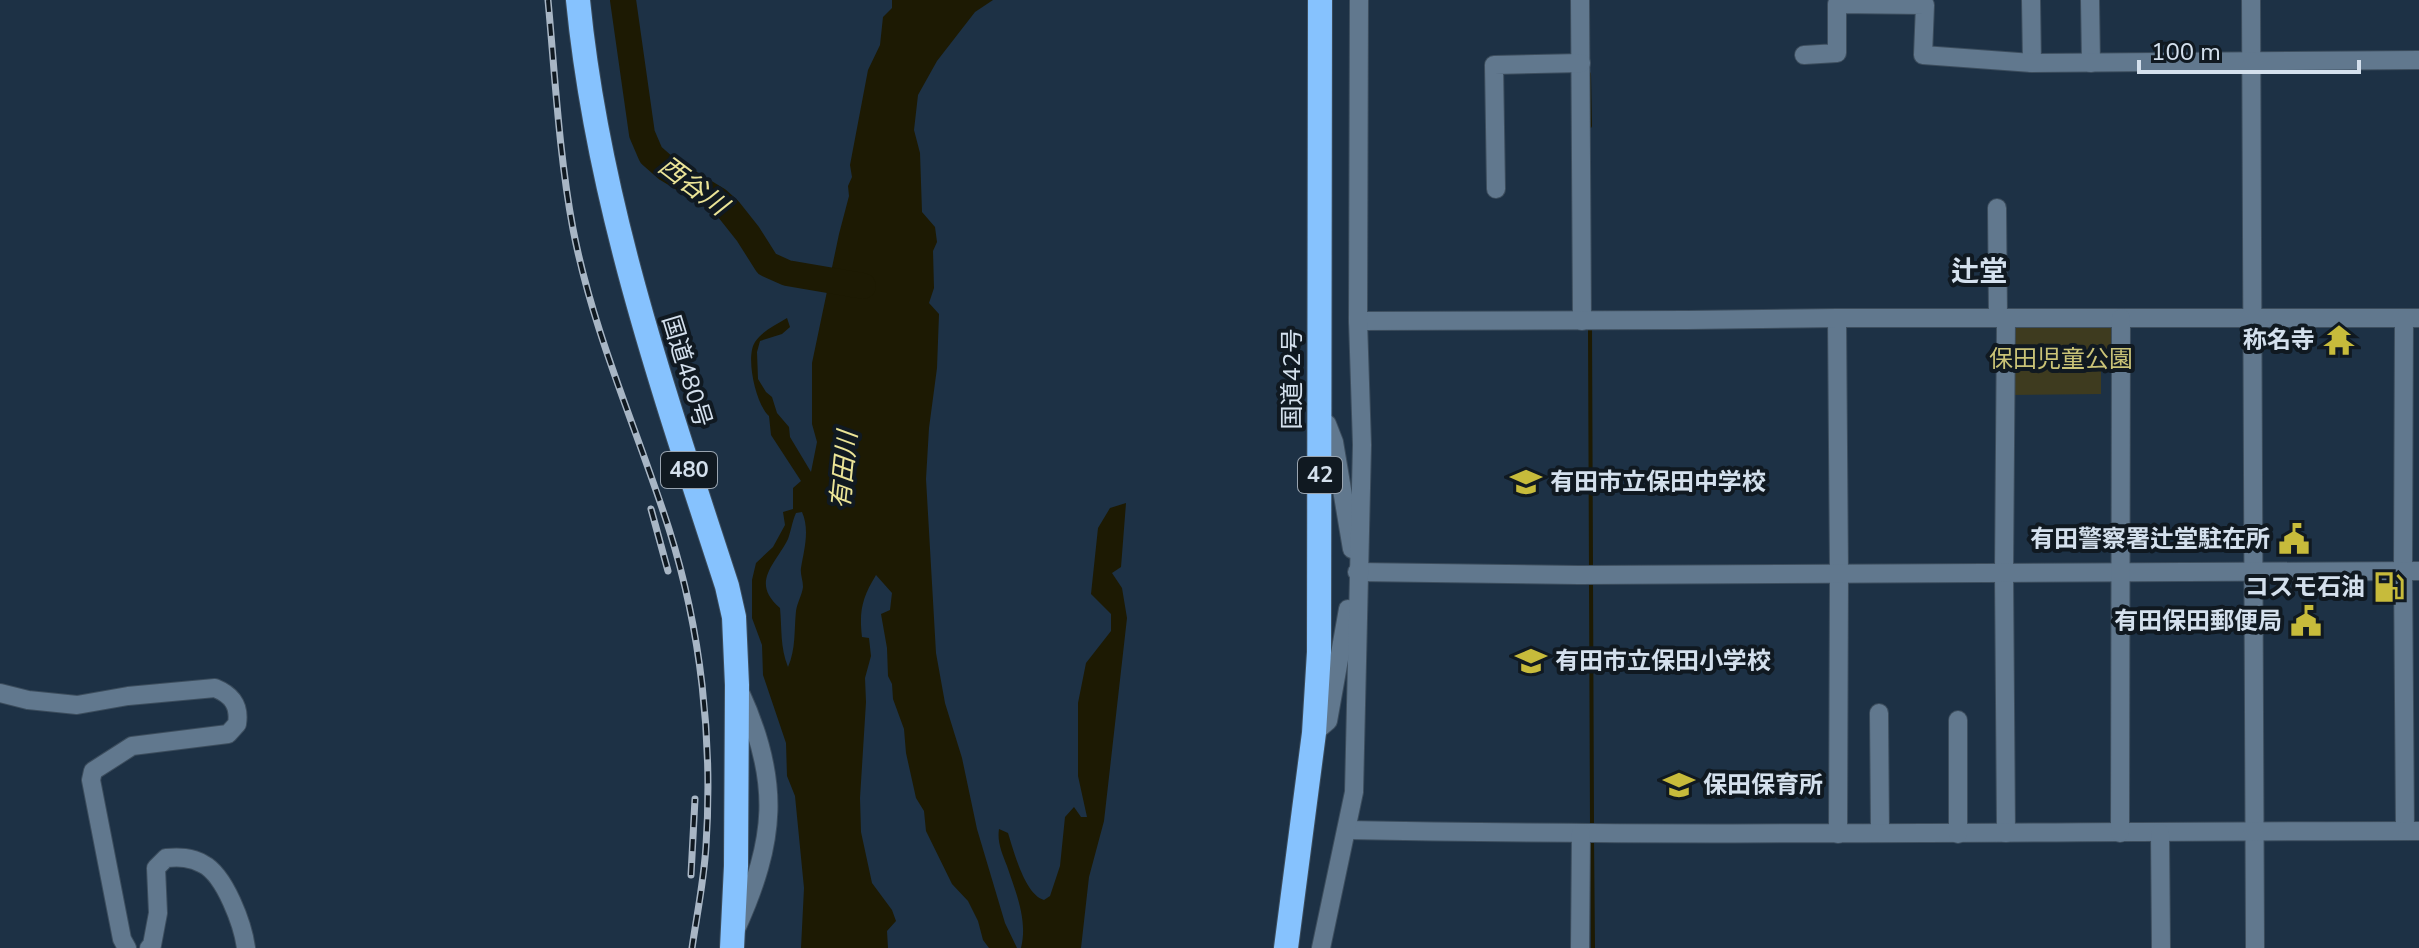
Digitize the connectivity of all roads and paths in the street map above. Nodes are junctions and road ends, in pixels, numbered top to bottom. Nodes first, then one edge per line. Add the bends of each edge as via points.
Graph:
1 (578, 0) edge
2 (1320, 0) edge
3 (1359, 0) edge
4 (1580, 0) edge
5 (2031, 0) edge
6 (2090, 0) edge
7 (2251, 0) edge
8 (1804, 55) dead end
9 (2419, 60) edge
10 (2251, 62) junction
11 (1581, 63) junction
12 (2032, 63) junction
13 (2091, 63) junction
14 (1496, 189) dead end
15 (1997, 208) dead end
16 (1837, 318) junction
17 (2002, 318) junction
18 (2121, 318) junction
19 (2252, 318) junction
20 (2411, 318) edge
21 (1358, 321) junction
22 (1582, 321) junction
23 (1320, 419) junction
24 (2411, 571) edge
25 (1357, 572) junction
26 (2253, 572) junction
27 (2004, 573) junction
28 (2120, 573) junction
29 (1839, 574) junction
30 (737, 685) junction
31 (0, 693) edge
32 (1879, 713) dead end
33 (1958, 720) dead end
34 (1314, 733) junction
35 (1347, 830) junction
36 (2412, 831) edge
37 (2254, 832) junction
38 (1581, 833) junction
39 (1880, 833) junction
40 (2006, 833) junction
41 (2120, 833) junction
42 (2160, 833) junction
43 (1838, 834) junction
44 (1958, 834) junction
45 (733, 942) edge
46 (127, 948) edge
47 (149, 948) edge
48 (246, 948) edge
49 (1286, 948) edge
50 (1321, 948) edge
51 (1580, 948) edge
52 (2161, 948) edge
53 (2255, 948) edge

1 - 30 highway, 国道480号 / 480 via 617,229 727,586
2 - 23 highway, 国道42号 / 42
3 - 21 street
4 - 11 street
5 - 12 street
6 - 13 street
7 - 10 street
8 - 12 street via 1837,53 1837,4 1925,5 1923,55
9 - 10 street
10 - 13 street
10 - 19 street
11 - 14 street via 1494,65
11 - 22 street
12 - 13 street
15 - 17 street
16 - 17 street
16 - 22 street
16 - 29 street
17 - 18 street
17 - 27 street
18 - 19 street
18 - 28 street
19 - 20 street
19 - 26 street
20 - 24 street
21 - 22 street
21 - 25 street via 1362,445
23 - 25 street via 1334,442
23 - 34 highway, 国道42号 / 42 via 1321,590
24 - 26 street
24 - 36 street
25 - 29 street
25 - 34 street via 1328,721
25 - 35 street via 1354,792
26 - 28 street
26 - 37 street
27 - 28 street
27 - 29 street
27 - 40 street
28 - 41 street
29 - 43 street
30 - 45 highway, 国道480号 / 480
30 - 45 street via 762,750 769,806 755,881
31 - 46 street via 77,705 215,688 228,693 237,708 237,724 228,734 132,746 93,771
32 - 39 street
33 - 44 street
34 - 49 highway, 国道42号 / 42
35 - 38 street
35 - 50 street
36 - 37 street
37 - 42 street
37 - 53 street
38 - 43 street
38 - 51 street
39 - 43 street
39 - 44 street
40 - 41 street
40 - 44 street
41 - 42 street
42 - 52 street
47 - 48 street via 158,913 156,868 166,858 184,857 206,865 220,881

